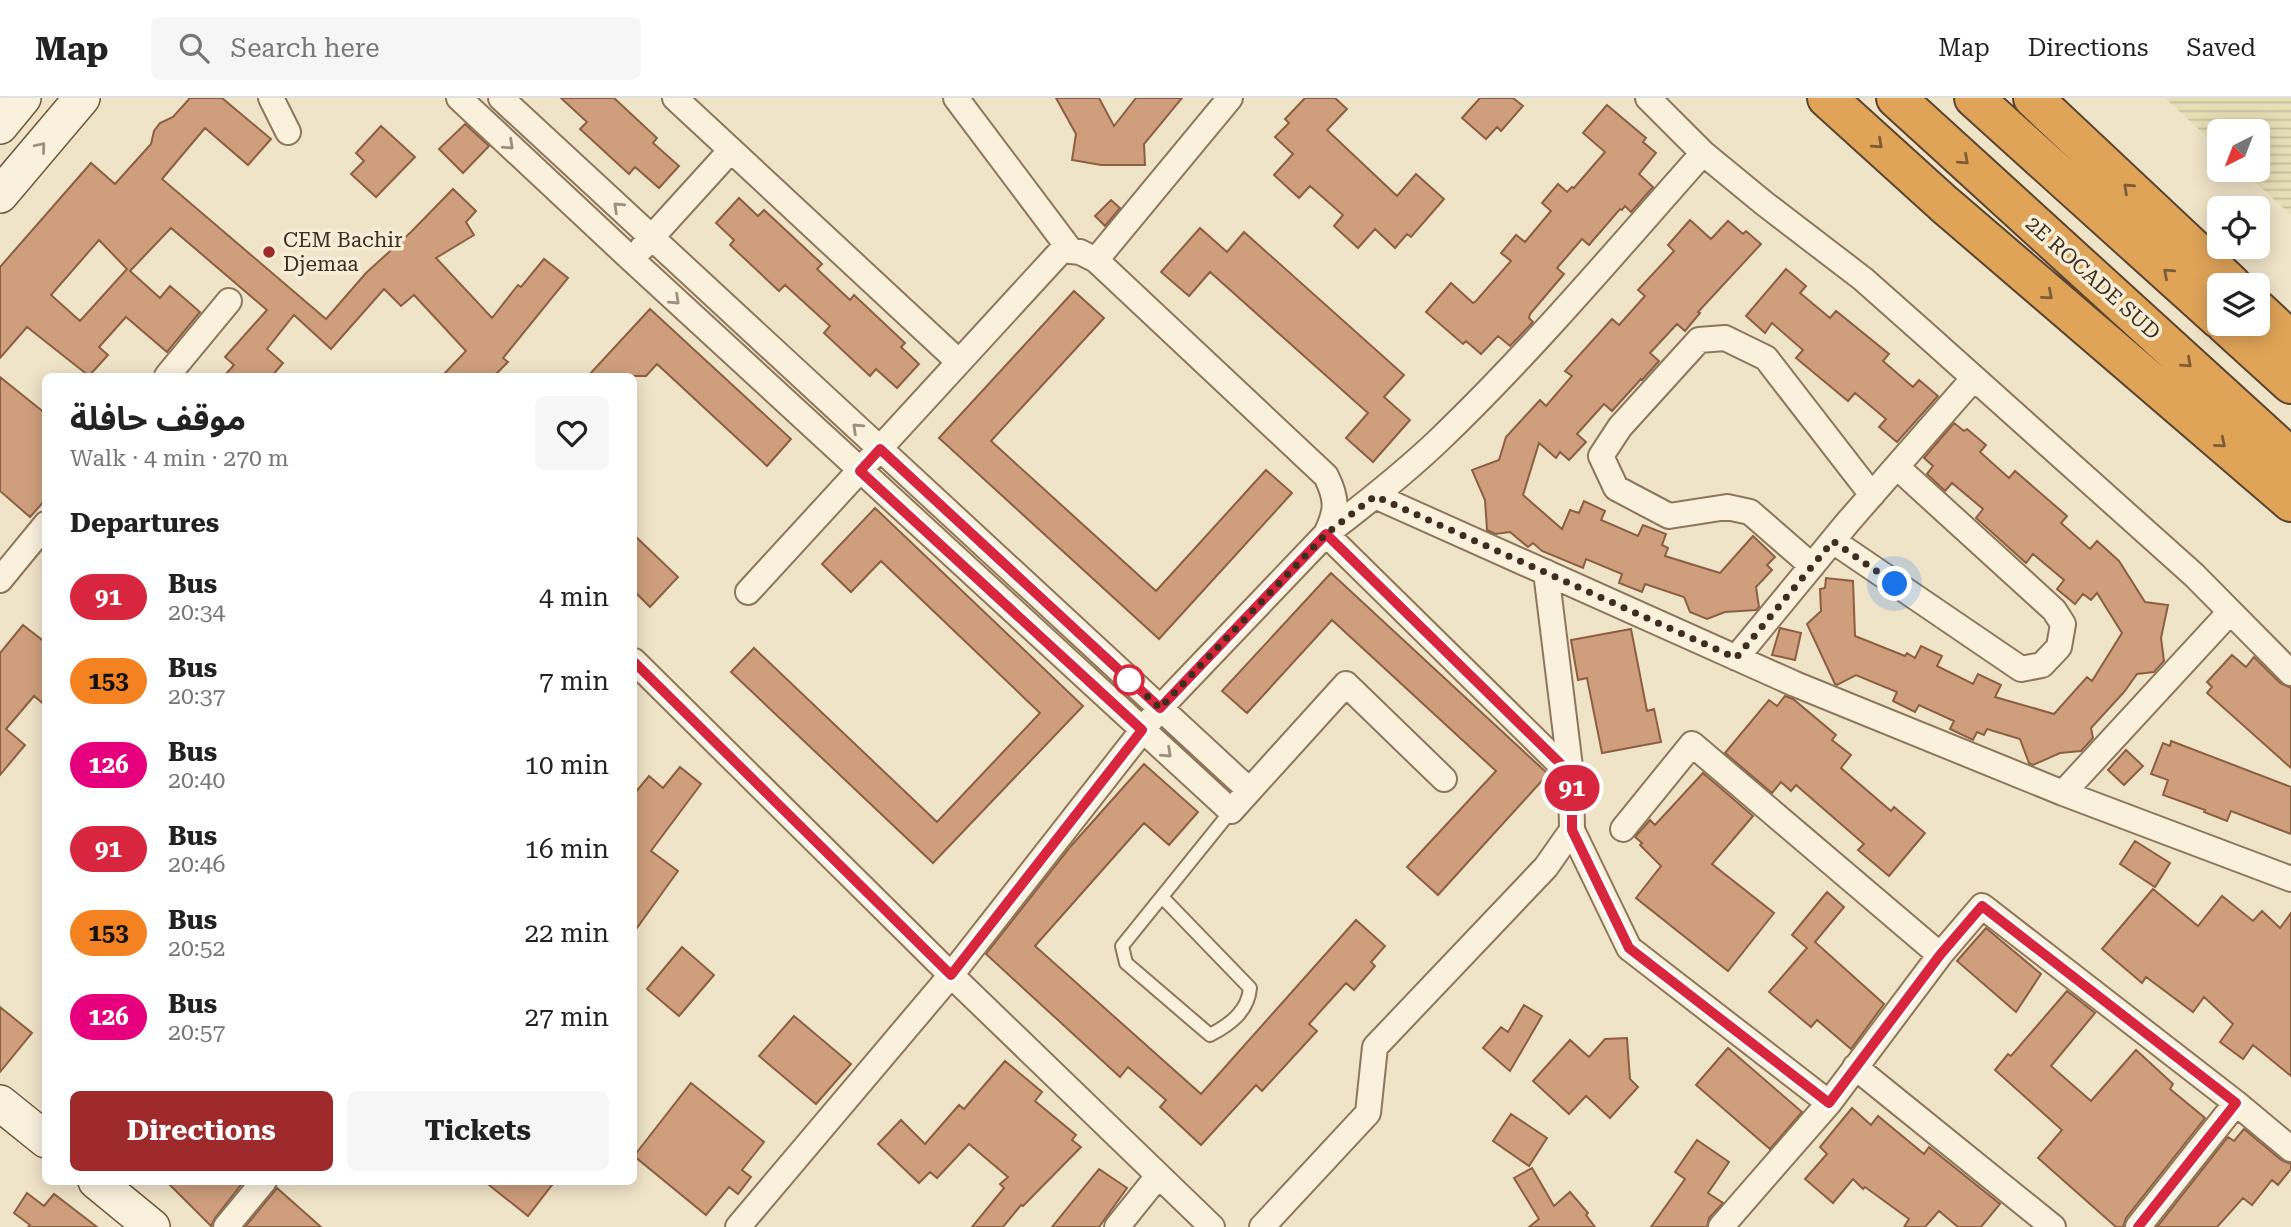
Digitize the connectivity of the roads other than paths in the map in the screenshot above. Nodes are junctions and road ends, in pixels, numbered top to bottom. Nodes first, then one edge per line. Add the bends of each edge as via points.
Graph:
1 (23, 98) edge
2 (82, 98) edge
3 (271, 98) edge
4 (459, 98) edge
5 (501, 98) edge
6 (675, 98) edge
7 (956, 98) edge
8 (1230, 98) edge
9 (1648, 98) edge
10 (1827, 98) edge
11 (1896, 98) edge
12 (1974, 98) edge
13 (2033, 98) edge
14 (0, 126) edge
15 (288, 132) dead end
16 (731, 150) junction
17 (1703, 153) junction
18 (0, 195) edge
19 (652, 238) junction
20 (1071, 251) junction
21 (630, 258) junction
22 (1096, 260) junction
23 (2219, 273) edge
24 (229, 301) dead end
25 (2207, 308) edge
26 (2270, 321) edge
27 (2238, 336) edge
28 (2291, 341) edge
29 (959, 362) junction
30 (169, 373) edge
31 (1974, 378) junction
32 (2291, 384) edge
33 (880, 449) junction
34 (2291, 458) edge
35 (1896, 467) junction
36 (860, 471) junction
37 (1872, 495) junction
38 (1375, 496) junction
39 (2291, 502) edge
40 (42, 529) edge
41 (1326, 534) junction
42 (1833, 541) junction
43 (1812, 566) junction
44 (1546, 572) junction
45 (0, 580) edge
46 (748, 592) dead end
47 (2230, 612) junction
48 (1736, 658) junction
49 (637, 665) edge
50 (2291, 673) edge
51 (1160, 708) junction
52 (1142, 730) junction
53 (1572, 775) junction
54 (1444, 779) dead end
55 (1249, 790) junction
56 (2063, 793) junction
57 (1231, 811) junction
58 (1623, 829) dead end
59 (1572, 830) junction
60 (2291, 879) edge
61 (1162, 897) junction
62 (1940, 955) junction
63 (951, 975) junction
64 (1855, 1067) junction
65 (0, 1103) edge
66 (1829, 1103) junction
67 (2236, 1103) junction
68 (42, 1137) edge
69 (2291, 1149) edge
70 (1158, 1176) junction
71 (101, 1185) edge
72 (261, 1185) edge
73 (1730, 1224) edge
74 (152, 1227) edge
75 (226, 1227) edge
76 (738, 1227) edge
77 (1117, 1227) edge
78 (1212, 1227) edge
79 (1262, 1227) edge
80 (2053, 1227) edge
81 (2138, 1227) edge

1 - 14 main road
18 -> 2 main road
3 - 15 street
4 -> 21 street
19 -> 5 street
6 - 16 street
7 - 20 street
8 - 22 street
9 - 17 street
10 -> 39 highway
11 -> 34 highway, 2E ROCADE SUD
25 -> 12 highway
23 -> 13 highway
16 - 19 street
16 - 29 street
17 - 31 street via 1863,279
17 - 38 street via 1520,359
19 - 21 street
33 -> 19 street
20 - 22 street
20 - 29 street via 1062,250
21 -> 36 street
22 - 41 street via 1326,476 1334,491 1335,514
24 - 30 street
26 - 28 highway
27 - 32 highway
29 - 33 street
31 - 35 street
31 - 47 street
33 - 36 street
33 - 51 street
35 - 37 street
35 - 42 street via 2054,610 2063,624 2059,647 2042,665 2021,669
36 - 46 street
36 - 52 street
37 - 42 street
37 - 43 street via 1766,358 1725,338 1699,340 1619,427 1601,456 1616,488 1669,516 1727,507 1750,512
38 - 41 street
38 - 44 street
40 - 45 street
41 - 51 street
41 - 53 street
42 - 43 street
43 - 48 street
44 - 48 street
44 - 53 street
47 - 50 street
47 - 56 street
48 - 56 street
49 - 63 street
51 - 52 street
51 - 55 street
52 -> 57 street
52 - 63 street
53 - 59 street
54 - 55 street via 1346,684
55 - 57 street
56 - 60 street
57 - 61 lane
58 - 62 street via 1692,744
59 - 66 street via 1629,948
59 - 79 street via 1546,867 1375,1047 1368,1113
61 - 61 lane via 1122,947 1126,963 1210,1034 1226,1026 1249,1003 1250,988
62 - 64 street
62 - 67 street via 1982,906
63 - 70 street
63 - 76 street
64 - 66 street
64 - 80 street
65 - 68 main road
66 - 73 street
67 - 69 street
67 - 81 street
70 - 77 street
70 - 78 street
71 - 74 main road
72 - 75 street

